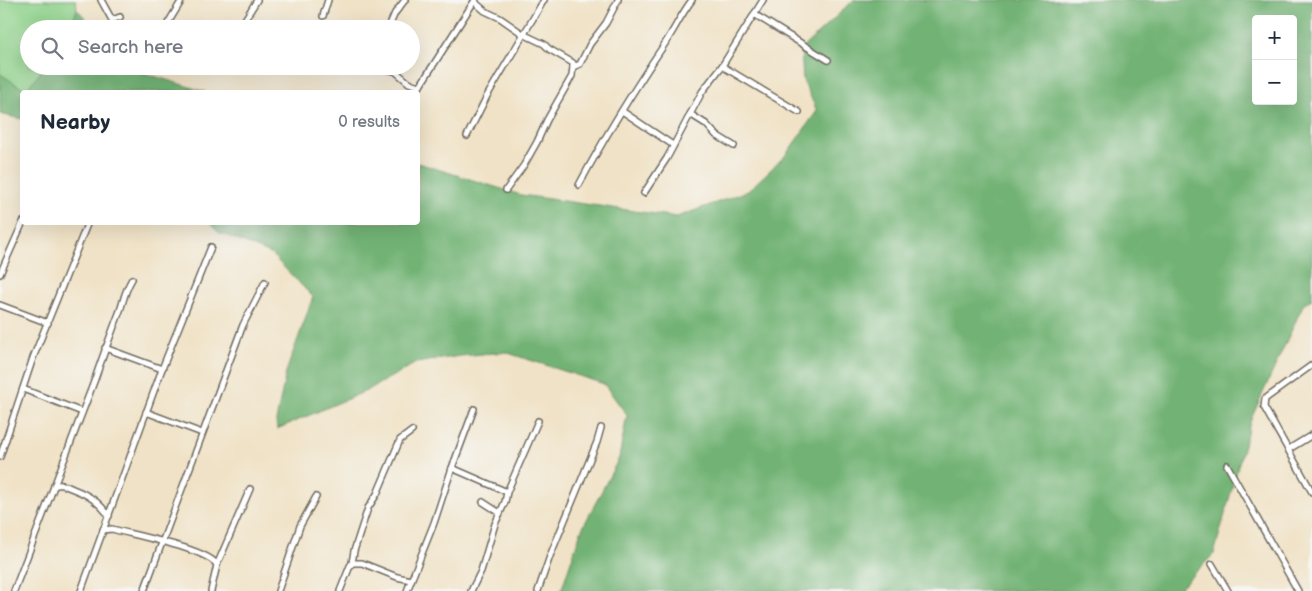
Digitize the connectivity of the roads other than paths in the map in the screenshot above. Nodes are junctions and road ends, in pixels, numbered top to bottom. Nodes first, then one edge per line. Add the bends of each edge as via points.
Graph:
1 (102, 0) edge
2 (182, 0) edge
3 (258, 0) edge
4 (328, 0) edge
5 (405, 0) edge
6 (475, 0) edge
7 (544, 0) edge
8 (618, 0) edge
9 (692, 0) edge
10 (763, 0) edge
11 (754, 14) junction
12 (324, 16) dead end
13 (120, 17) dead end
14 (170, 20) edge
15 (245, 20) edge
16 (392, 20) edge
17 (523, 34) junction
18 (828, 60) dead end
19 (722, 66) junction
20 (574, 67) junction
21 (400, 75) edge
22 (420, 86) junction
23 (417, 90) edge
24 (622, 111) junction
25 (799, 112) dead end
26 (690, 114) junction
27 (467, 136) dead end
28 (673, 145) junction
29 (734, 146) dead end
30 (579, 186) dead end
31 (506, 190) dead end
32 (644, 193) dead end
33 (22, 225) edge
34 (87, 225) edge
35 (211, 246) dead end
36 (0, 274) edge
37 (132, 279) dead end
38 (265, 282) dead end
39 (0, 305) edge
40 (48, 323) junction
41 (105, 348) junction
42 (1312, 365) edge
43 (162, 369) junction
44 (23, 389) junction
45 (474, 409) dead end
46 (82, 412) junction
47 (146, 412) junction
48 (538, 421) dead end
49 (601, 428) dead end
50 (412, 431) dead end
51 (202, 433) junction
52 (1312, 436) edge
53 (1289, 449) junction
54 (0, 457) edge
55 (1228, 465) dead end
56 (452, 468) junction
57 (57, 477) junction
58 (61, 484) junction
59 (54, 486) junction
60 (250, 489) dead end
61 (507, 492) junction
62 (1312, 492) edge
63 (316, 497) dead end
64 (483, 502) dead end
65 (500, 513) junction
66 (109, 516) junction
67 (104, 530) junction
68 (162, 541) junction
69 (352, 563) junction
70 (1212, 564) dead end
71 (218, 565) junction
72 (411, 580) junction
73 (14, 591) edge
74 (81, 591) edge
75 (144, 591) edge
76 (210, 591) edge
77 (278, 591) edge
78 (340, 591) edge
79 (408, 591) edge
80 (471, 591) edge
81 (538, 591) edge
82 (1228, 591) edge
83 (1298, 591) edge

1 - 13 street via 112,20
2 - 14 street
3 - 15 street
4 - 12 street
5 - 16 street
6 - 17 street via 480,8
6 - 22 street
7 - 17 street
8 - 20 street via 580,64
9 - 24 street
10 - 11 street
11 - 18 street
11 - 19 street
17 - 20 street via 544,44 573,63
17 - 27 street
19 - 25 street
19 - 26 street
20 - 31 street via 537,142
21 - 22 street
22 - 23 street
24 - 28 street
24 - 30 street
26 - 28 street
26 - 29 street
28 - 32 street
33 - 36 street
34 - 40 street
35 - 43 street
37 - 41 street via 123,295
38 - 51 street via 243,325
39 - 40 street
40 - 44 street
41 - 43 street
41 - 46 street
42 - 53 street via 1265,399 1264,407
43 - 47 street
44 - 46 street
44 - 54 street
45 - 56 street
46 - 57 street
47 - 51 street
47 - 66 street
48 - 61 street
49 - 81 street
50 - 69 street via 400,440 368,508
51 - 68 street
52 - 53 street
53 - 62 street
55 - 83 street
56 - 61 street
56 - 72 street
57 - 58 street
57 - 59 street
58 - 59 street
58 - 66 street via 87,494
59 - 73 street
60 - 71 street
61 - 65 street
63 - 77 street via 300,526
64 - 65 street
65 - 80 street
66 - 67 street
67 - 68 street via 112,528
67 - 74 street
68 - 71 street via 209,557
68 - 75 street
69 - 72 street via 362,563
69 - 78 street
70 - 82 street
71 - 76 street
72 - 79 street

